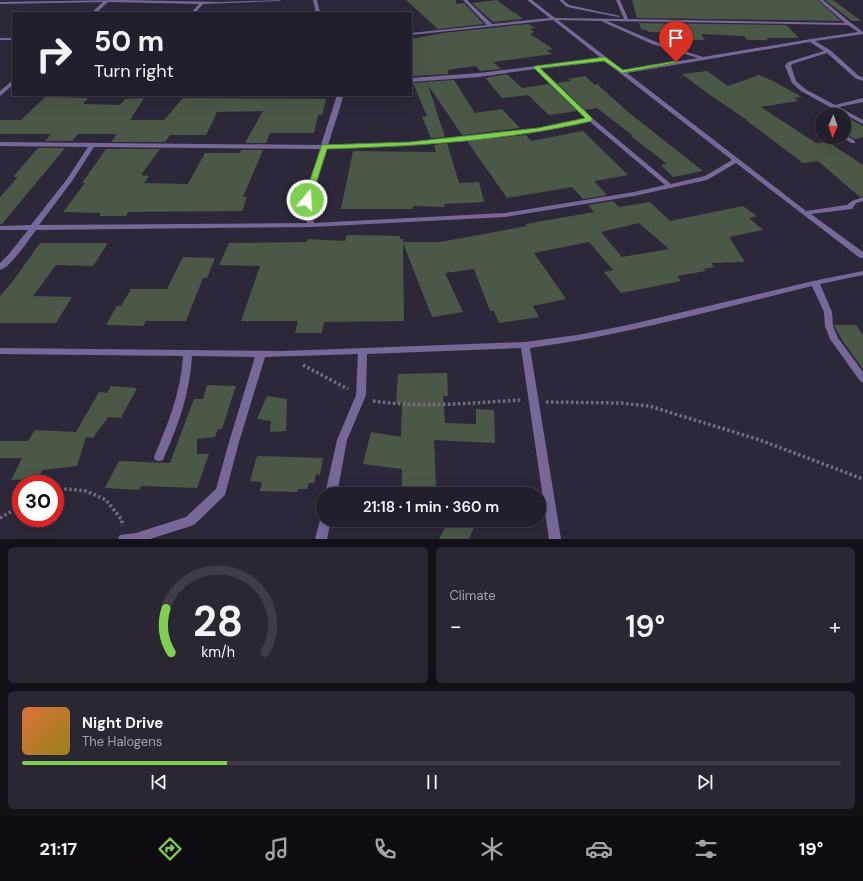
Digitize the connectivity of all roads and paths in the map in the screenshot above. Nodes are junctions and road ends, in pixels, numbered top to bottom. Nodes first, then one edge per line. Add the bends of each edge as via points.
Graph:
1 (108, 0) edge
2 (278, 0) edge
3 (315, 0) edge
4 (465, 0) edge
5 (529, 0) edge
6 (561, 0) edge
7 (618, 0) edge
8 (821, 0) edge
9 (0, 3) edge
10 (202, 3) junction
11 (94, 12) edge
12 (194, 12) edge
13 (318, 12) edge
14 (553, 18) junction
15 (599, 19) junction
16 (626, 19) junction
17 (849, 24) junction
18 (490, 25) junction
19 (863, 33) edge
20 (412, 34) edge
21 (12, 38) edge
22 (0, 39) edge
23 (811, 40) junction
24 (828, 52) junction
25 (703, 58) junction
26 (605, 59) junction
27 (536, 67) junction
28 (622, 72) junction
29 (863, 79) edge
30 (412, 80) edge
31 (0, 87) edge
32 (10, 87) edge
33 (0, 94) edge
34 (340, 96) edge
35 (863, 100) edge
36 (833, 107) junction
37 (590, 119) junction
38 (863, 122) edge
39 (0, 144) edge
40 (92, 145) junction
41 (324, 147) junction
42 (737, 160) junction
43 (670, 186) junction
44 (863, 199) edge
45 (805, 213) junction
46 (311, 225) junction
47 (0, 228) edge
48 (32, 228) junction
49 (863, 256) edge
50 (0, 268) edge
51 (863, 273) edge
52 (815, 283) junction
53 (525, 345) junction
54 (0, 351) edge
55 (363, 351) junction
56 (188, 354) junction
57 (261, 354) junction
58 (284, 354) junction
59 (863, 379) edge
60 (361, 395) junction
61 (533, 401) junction
62 (159, 457) dead end
63 (863, 479) edge
64 (332, 487) edge
65 (64, 490) edge
66 (12, 511) edge
67 (0, 518) edge
68 (324, 527) edge
69 (123, 536) edge
70 (321, 539) edge
71 (555, 539) edge

1 - 9 street
1 - 10 street
1 - 11 street
2 - 10 street
3 - 13 street
4 - 18 street
5 - 14 street
6 - 16 street via 568,6
7 - 16 street
8 - 17 street
10 - 12 street
14 - 15 street
14 - 18 street
14 - 26 street
15 - 16 street
15 - 25 street via 654,44
16 - 17 street
17 - 19 street
18 - 20 street
19 - 23 street
21 - 22 street
23 - 24 street
23 - 25 street
24 - 29 street
24 - 36 street via 794,61 788,66 791,77 798,86
25 - 28 street
26 - 27 street
26 - 28 street
27 - 30 street via 479,75
27 - 37 street
28 - 42 street
31 - 32 street
32 - 33 street
34 - 41 street
35 - 36 street
36 - 38 street
37 - 41 street via 538,130 410,144
37 - 43 street
39 - 40 street
40 - 41 street
40 - 48 street via 70,180
41 - 46 street via 307,200
42 - 43 street via 707,178
42 - 45 street
43 - 46 street via 505,215
44 - 45 street via 849,207
45 - 49 street
46 - 48 street
47 - 48 street
48 - 50 street
51 - 52 street
52 - 53 street via 664,320
52 - 59 street via 828,312 829,326 834,339
53 - 55 street
53 - 61 street
54 - 56 street
55 - 58 street
55 - 60 street
56 - 57 street
56 - 62 street via 188,372 181,401
57 - 58 street
57 - 69 street via 221,492 190,521 136,538
58 - 60 path
60 - 61 path via 373,401 388,403 460,404 514,399
60 - 64 street via 342,440
61 - 63 path via 648,406 766,442
61 - 71 street
65 - 69 path via 86,491 106,500 122,520
66 - 67 path
68 - 70 street

